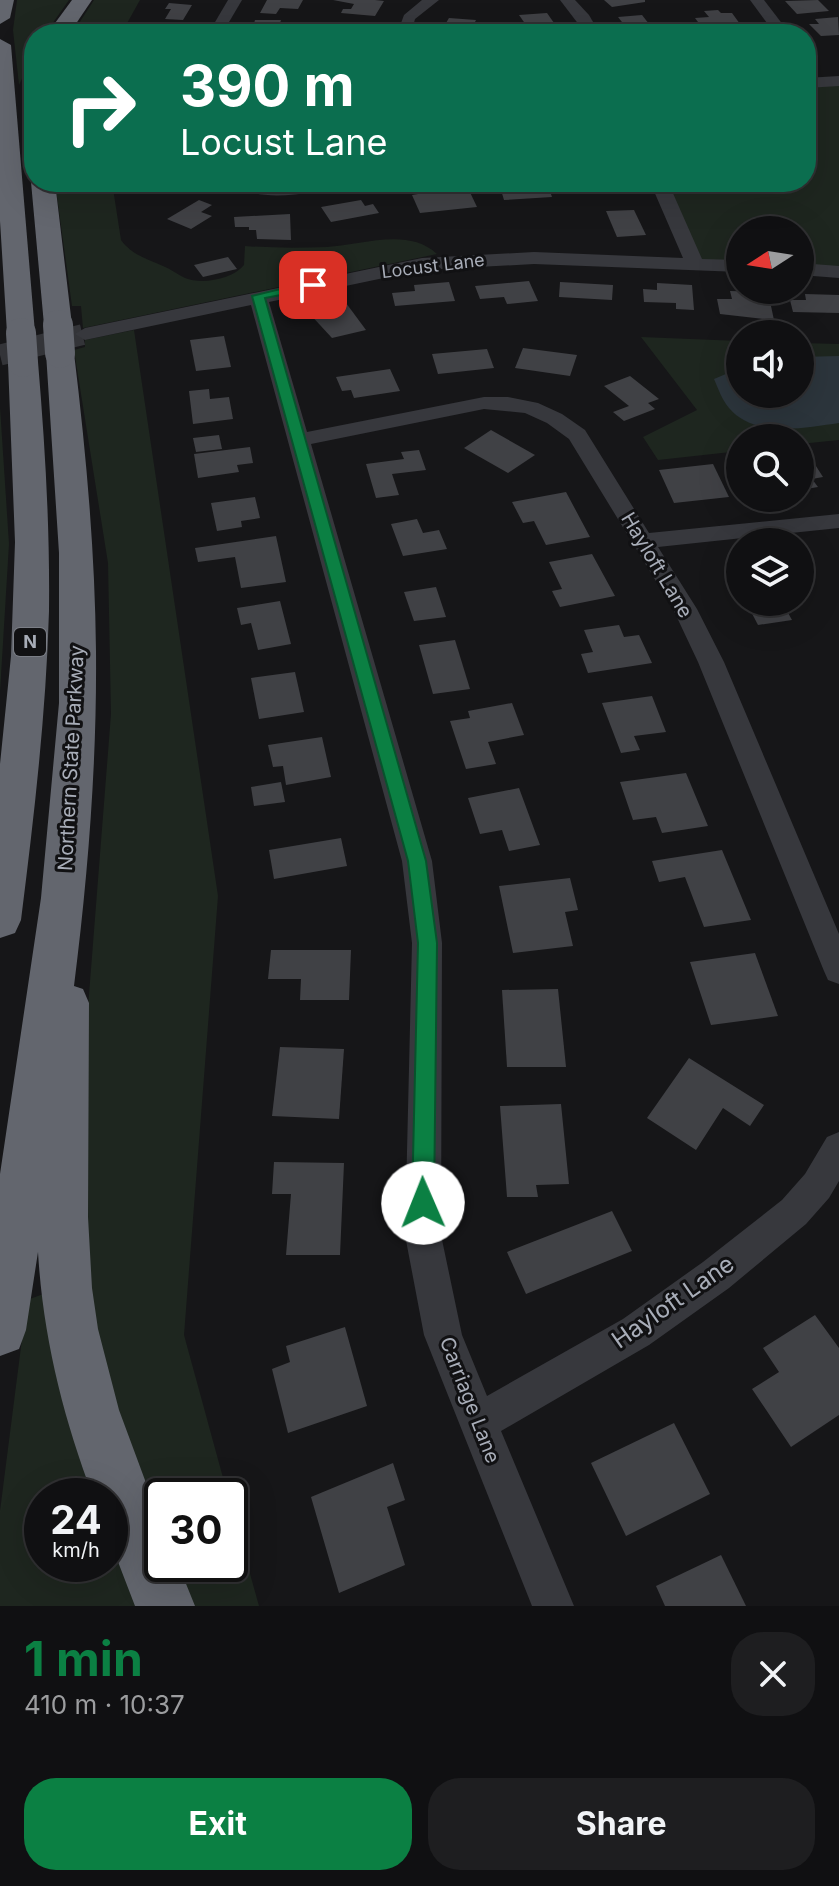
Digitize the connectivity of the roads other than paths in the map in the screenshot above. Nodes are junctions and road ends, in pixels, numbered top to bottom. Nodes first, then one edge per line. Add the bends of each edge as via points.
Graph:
1 (4, 0) edge
2 (82, 0) edge
3 (235, 0) edge
4 (432, 0) edge
5 (567, 0) edge
6 (757, 0) edge
7 (0, 18) edge
8 (65, 24) edge
9 (221, 24) edge
10 (406, 24) edge
11 (587, 24) edge
12 (775, 24) edge
13 (0, 45) edge
14 (839, 82) edge
15 (816, 83) edge
16 (45, 192) edge
17 (663, 192) edge
18 (694, 263) junction
19 (726, 265) edge
20 (814, 270) edge
21 (839, 272) edge
22 (258, 296) junction
23 (68, 337) junction
24 (298, 440) junction
25 (839, 521) edge
26 (643, 541) junction
27 (62, 893) junction
28 (0, 920) edge
29 (839, 971) edge
30 (839, 1148) edge
31 (0, 1330) edge
32 (478, 1423) junction
33 (165, 1606) edge
34 (553, 1606) edge

1 - 7 highway
2 - 8 highway
3 - 9 street
4 - 10 street
5 - 11 street
6 - 12 street
13 - 28 highway, N via 32,508 24,735
14 - 15 street
16 - 23 highway, Northern State Parkway
17 - 18 street
18 - 19 street, Locust Lane
18 - 22 street, Locust Lane via 472,259
20 - 21 street
22 - 23 street, Locust Lane
22 - 24 street, Carriage Lane
23 - 27 highway, Northern State Parkway via 78,630 75,751
24 - 26 street, Hayloft Lane via 472,403 531,405 558,417 577,435
24 - 32 street, Carriage Lane via 417,861 427,943 423,1235 443,1335
25 - 26 street
26 - 29 street, Hayloft Lane via 711,662
27 - 31 highway, Northern State Parkway
27 - 33 highway via 70,1063 62,1213 69,1315 90,1405
30 - 32 street, Hayloft Lane via 794,1212 716,1275 636,1332
32 - 34 street, Carriage Lane

